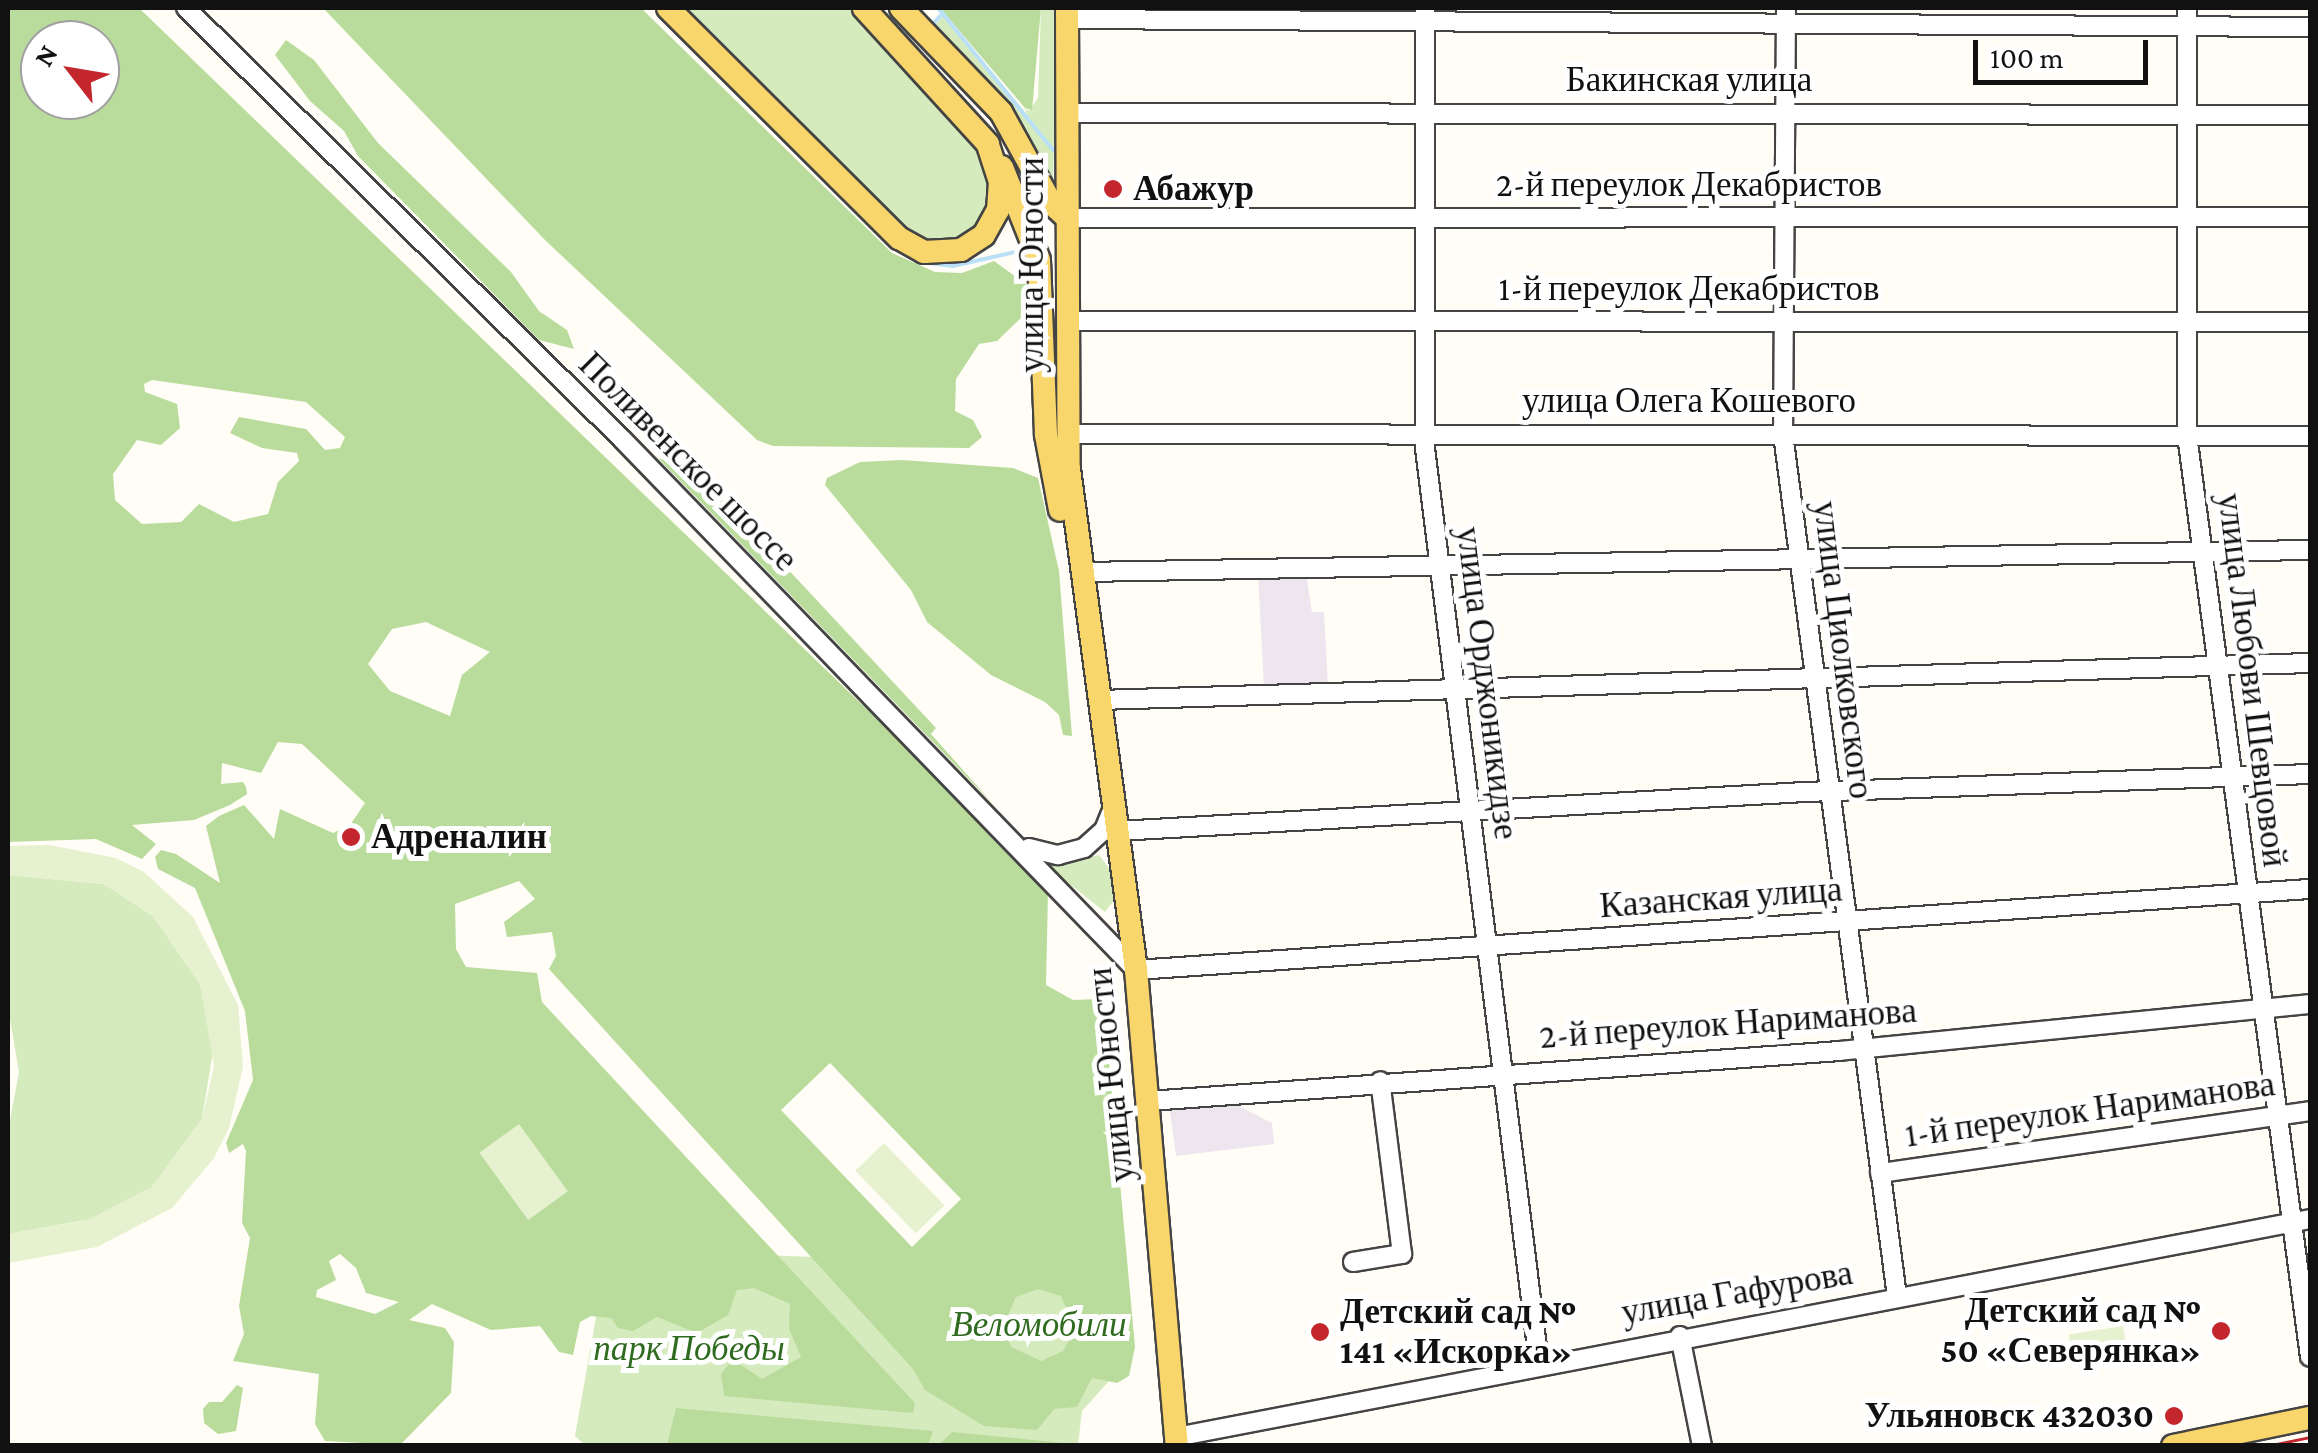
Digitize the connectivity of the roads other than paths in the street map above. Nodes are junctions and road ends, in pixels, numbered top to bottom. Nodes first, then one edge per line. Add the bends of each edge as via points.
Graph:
1 (186, 8) edge
2 (668, 8) edge
3 (864, 8) edge
4 (901, 8) edge
5 (1067, 13) edge
6 (1425, 13) edge
7 (1786, 16) edge
8 (2187, 17) edge
9 (2310, 26) edge
10 (1067, 112) junction
11 (1785, 112) junction
12 (1425, 113) junction
13 (2186, 115) junction
14 (2310, 115) edge
15 (988, 144) junction
16 (1785, 216) junction
17 (2310, 217) edge
18 (1067, 218) junction
19 (2186, 218) junction
20 (1425, 219) junction
21 (1067, 320) junction
22 (1784, 320) junction
23 (1425, 322) junction
24 (2310, 322) edge
25 (2186, 323) junction
26 (1067, 434) junction
27 (1425, 434) junction
28 (1782, 434) junction
29 (2187, 435) junction
30 (2310, 436) edge
31 (2310, 550) edge
32 (2203, 556) junction
33 (1798, 560) junction
34 (1439, 564) junction
35 (1084, 572) junction
36 (2310, 664) edge
37 (2217, 666) junction
38 (1813, 678) junction
39 (1454, 689) junction
40 (1099, 700) junction
41 (2310, 774) edge
42 (2232, 778) junction
43 (1828, 792) junction
44 (1114, 805) junction
45 (1470, 811) junction
46 (1118, 831) junction
47 (1020, 843) junction
48 (2310, 889) edge
49 (2247, 894) junction
50 (1846, 922) junction
51 (1488, 946) junction
52 (1136, 970) junction
53 (2310, 1004) edge
54 (2262, 1008) junction
55 (1863, 1049) junction
56 (1503, 1073) junction
57 (1380, 1081) junction
58 (1150, 1101) junction
59 (2310, 1111) edge
60 (2276, 1114) junction
61 (1880, 1174) junction
62 (2310, 1219) edge
63 (2290, 1223) junction
64 (1354, 1262) dead end
65 (1897, 1296) junction
66 (1680, 1336) junction
67 (2310, 1357) edge
68 (1539, 1363) junction
69 (2310, 1418) edge
70 (1177, 1441) edge
71 (1702, 1446) edge
72 (2173, 1446) edge

1 - 47 street, Поливенское шоссе
2 - 15 main road via 914,248 961,250 990,228 1001,192
3 - 15 main road, улица Юности
4 - 18 main road via 1001,112 1051,203
5 - 6 street
5 - 10 main road, улица Юности
6 - 7 street
6 - 12 street, улица Орджоникидзе
7 - 8 street
7 - 11 street, улица Циолковского
8 - 9 street
8 - 13 street, улица Любови Шевцовой
10 - 12 street, Бакинская улица
10 - 18 main road, улица Юности
11 - 12 street, Бакинская улица
11 - 13 street, Бакинская улица
11 - 16 street, улица Циолковского
12 - 20 street, улица Орджоникидзе
13 - 14 street, Бакинская улица
13 - 19 street, улица Любови Шевцовой
15 - 40 main road, улица Юности via 1015,188 1039,260 1046,435
16 - 19 street, 2-й переулок Декабристов
16 - 20 street, 2-й переулок Декабристов
16 - 22 street, улица Циолковского
17 - 19 street, 2-й переулок Декабристов
18 - 20 street, 2-й переулок Декабристов
18 - 21 main road, улица Юности
19 - 25 street, улица Любови Шевцовой
20 - 23 street, улица Орджоникидзе
21 - 23 street, 1-й переулок Декабристов
21 - 26 main road, улица Юности
22 - 23 street, 1-й переулок Декабристов
22 - 25 street, 1-й переулок Декабристов
22 - 28 street, улица Циолковского
23 - 27 street, улица Орджоникидзе
24 - 25 street, 1-й переулок Декабристов
25 - 29 street, улица Любови Шевцовой
26 - 27 street, улица Олега Кошевого
26 - 35 main road, улица Юности
27 - 28 street, улица Олега Кошевого
27 - 34 street, улица Орджоникидзе
28 - 29 street, улица Олега Кошевого
28 - 33 street, улица Циолковского
29 - 30 street, улица Олега Кошевого
29 - 32 street, улица Любови Шевцовой
31 - 32 street
32 - 33 street
32 - 37 street, улица Любови Шевцовой
33 - 34 street
33 - 38 street, улица Циолковского
34 - 35 street
34 - 39 street, улица Орджоникидзе
35 - 40 main road, улица Юности
36 - 37 street
37 - 38 street
37 - 42 street, улица Любови Шевцовой
38 - 39 street
38 - 43 street, улица Циолковского
39 - 40 street
39 - 45 street, улица Орджоникидзе
40 - 44 main road, улица Юности
41 - 42 street
42 - 43 street
42 - 49 street, улица Любови Шевцовой
43 - 45 street
43 - 50 street, улица Циолковского
44 - 46 main road, улица Юности
44 - 47 street via 1104,830 1084,848 1044,854
45 - 46 street
45 - 51 street, улица Орджоникидзе
46 - 52 main road, улица Юности
47 - 52 street, Поливенское шоссе
48 - 49 street, Казанская улица
49 - 50 street, Казанская улица
49 - 54 street, улица Любови Шевцовой
50 - 51 street, Казанская улица
50 - 55 street, улица Циолковского
51 - 52 street, Казанская улица
51 - 56 street, улица Орджоникидзе
52 - 58 main road, улица Юности
53 - 54 street, 2-й переулок Нариманова
54 - 55 street, 2-й переулок Нариманова
54 - 60 street, улица Любови Шевцовой
55 - 56 street, 2-й переулок Нариманова
55 - 61 street, улица Циолковского
56 - 57 street, 2-й переулок Нариманова
56 - 68 street, улица Орджоникидзе
57 - 58 street, 2-й переулок Нариманова
57 - 64 street via 1402,1254
58 - 70 main road, улица Юности
59 - 60 street, 1-й переулок Нариманова
60 - 61 street, 1-й переулок Нариманова
60 - 63 street, улица Любови Шевцовой
61 - 65 street, улица Циолковского
62 - 63 street, улица Гафурова
63 - 65 street, улица Гафурова
63 - 67 street, улица Любови Шевцовой
65 - 66 street, улица Гафурова
66 - 68 street, улица Гафурова
66 - 71 street
68 - 70 street, улица Гафурова
69 - 72 main road

